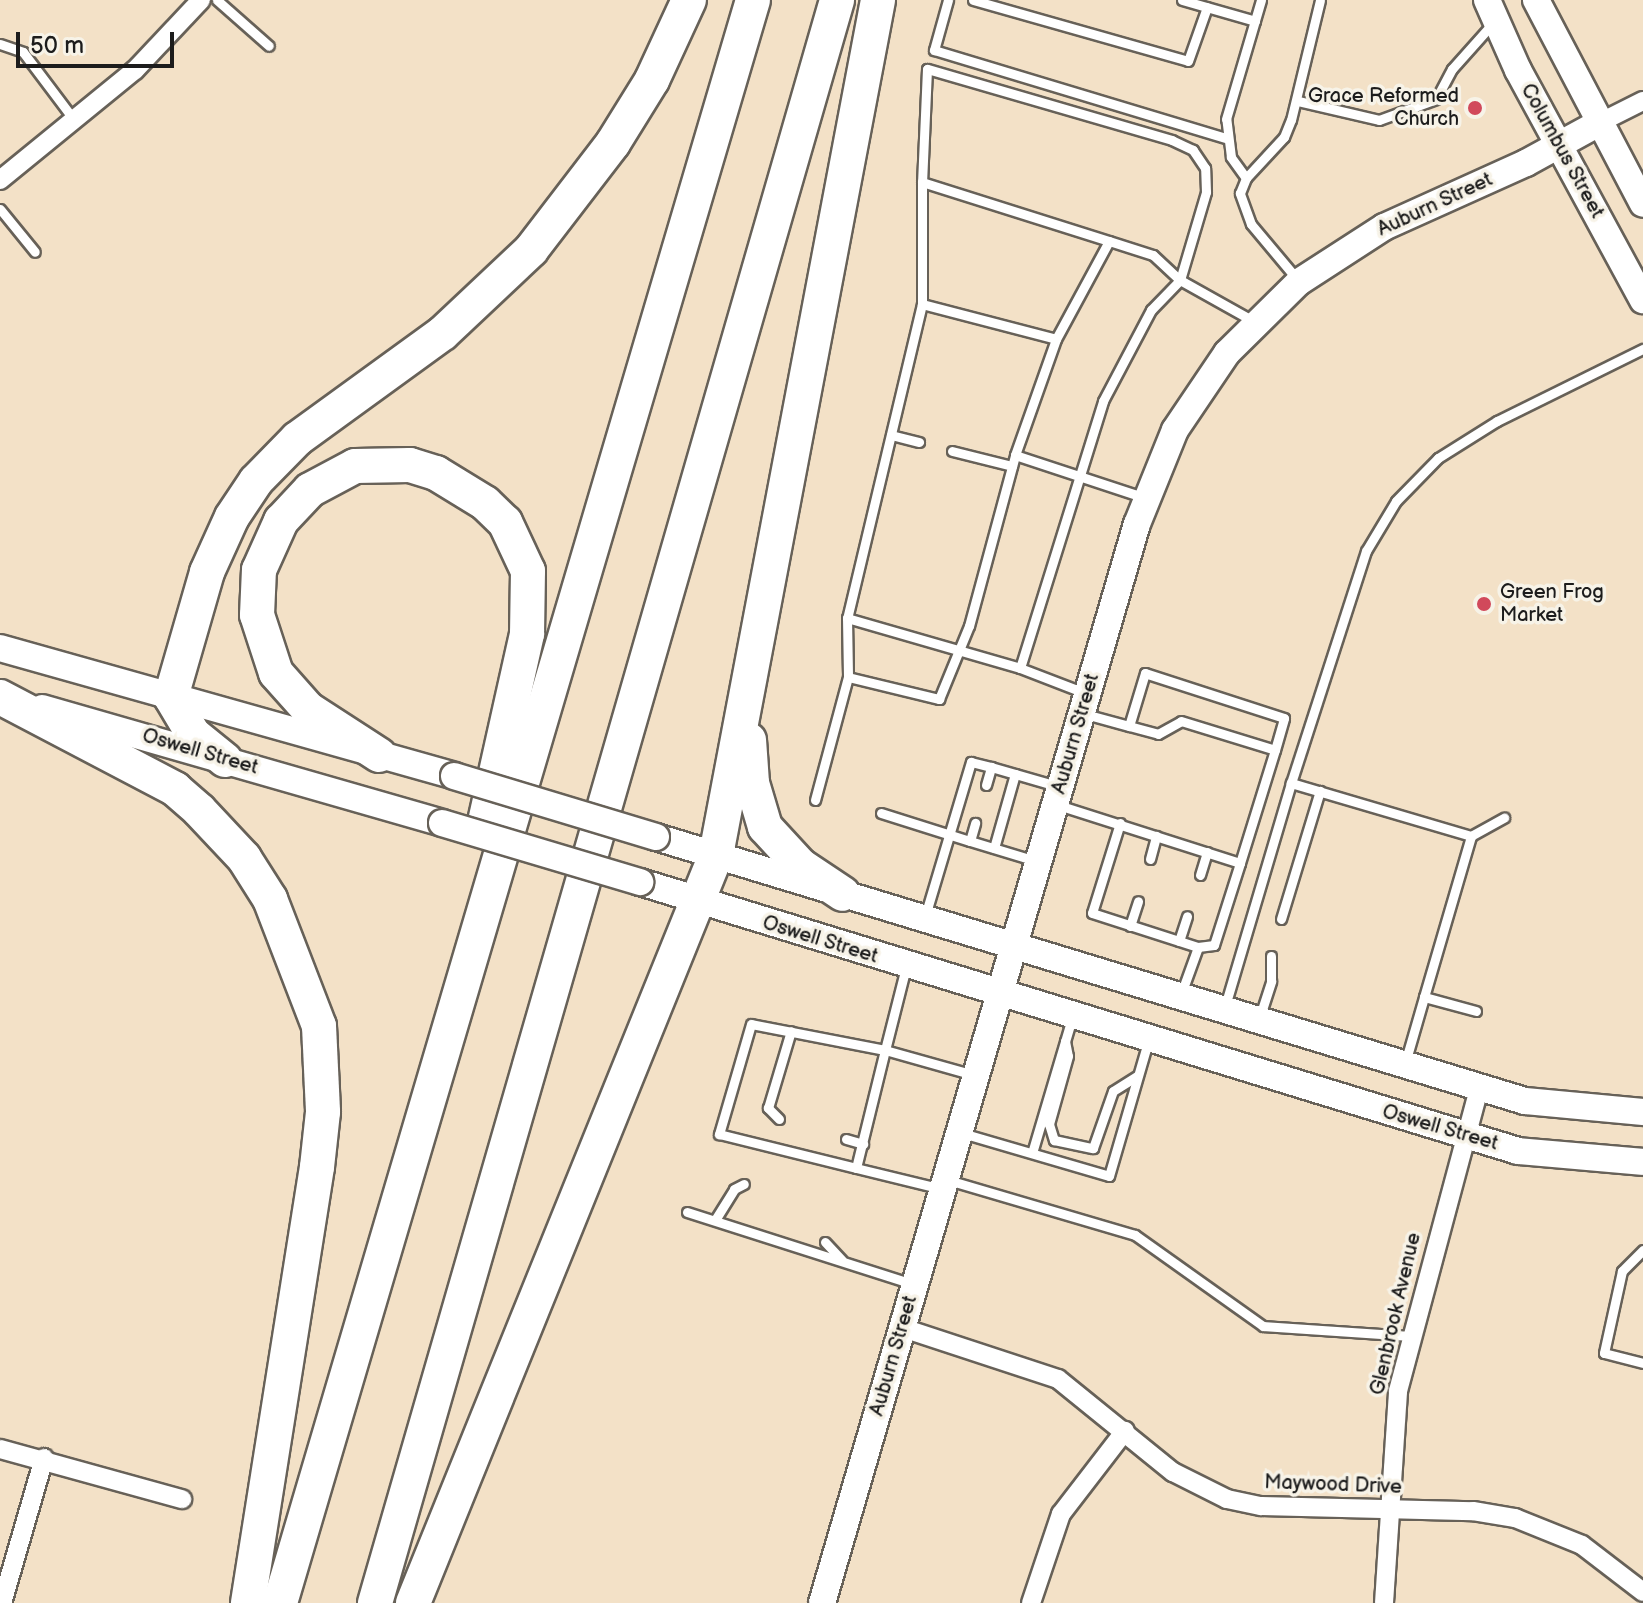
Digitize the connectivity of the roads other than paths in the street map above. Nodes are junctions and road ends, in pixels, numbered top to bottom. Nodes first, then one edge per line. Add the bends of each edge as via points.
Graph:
1 (201, 0) edge
2 (217, 0) edge
3 (689, 0) edge
4 (753, 0) edge
5 (837, 0) edge
6 (878, 0) edge
7 (948, 0) edge
8 (973, 0) edge
9 (1182, 0) edge
10 (1261, 0) edge
11 (1320, 0) edge
12 (1536, 0) edge
13 (1207, 7) junction
14 (1491, 10) edge
15 (1255, 21) junction
16 (0, 44) edge
17 (269, 46) dead end
18 (1298, 101) junction
19 (1643, 101) edge
20 (75, 121) junction
21 (1599, 123) junction
22 (1226, 138) junction
23 (1558, 144) junction
24 (1246, 178) junction
25 (0, 180) edge
26 (922, 182) junction
27 (1643, 204) edge
28 (0, 209) edge
29 (1109, 241) junction
30 (35, 252) dead end
31 (1180, 280) junction
32 (1299, 282) junction
33 (1643, 300) edge
34 (922, 304) junction
35 (1255, 322) junction
36 (1056, 339) junction
37 (1643, 349) edge
38 (891, 435) junction
39 (919, 442) dead end
40 (952, 451) dead end
41 (1013, 460) junction
42 (1078, 472) junction
43 (1146, 498) junction
44 (847, 618) junction
45 (960, 647) junction
46 (0, 648) edge
47 (1020, 668) junction
48 (848, 677) junction
49 (0, 696) edge
50 (171, 697) junction
51 (745, 699) junction
52 (1085, 703) junction
53 (1129, 726) junction
54 (1275, 750) junction
55 (379, 755) junction
56 (225, 760) junction
57 (991, 767) junction
58 (1015, 774) junction
59 (1291, 783) junction
60 (986, 785) dead end
61 (1320, 791) junction
62 (1058, 796) junction
63 (815, 800) dead end
64 (881, 813) dead end
65 (1504, 818) dead end
66 (975, 823) dead end
67 (1120, 823) junction
68 (950, 834) junction
69 (1156, 836) junction
70 (1471, 836) junction
71 (970, 841) junction
72 (994, 848) junction
73 (1207, 852) junction
74 (716, 855) junction
75 (1150, 859) dead end
76 (1039, 862) junction
77 (1240, 863) junction
78 (1200, 875) dead end
79 (843, 894) junction
80 (1138, 901) dead end
81 (701, 902) junction
82 (1187, 916) dead end
83 (924, 919) junction
84 (1281, 919) dead end
85 (1130, 926) junction
86 (1179, 941) junction
87 (1014, 946) junction
88 (1198, 947) junction
89 (1271, 956) dead end
90 (906, 967) junction
91 (998, 995) junction
92 (1180, 997) junction
93 (1424, 997) junction
94 (1224, 1011) junction
95 (1476, 1011) dead end
96 (1258, 1021) junction
97 (1069, 1030) junction
98 (791, 1031) junction
99 (1148, 1040) junction
100 (885, 1050) junction
101 (1404, 1066) junction
102 (975, 1075) junction
103 (1137, 1076) junction
104 (1479, 1088) junction
105 (1643, 1112) edge
106 (779, 1119) dead end
107 (959, 1132) junction
108 (1465, 1135) junction
109 (846, 1139) dead end
110 (863, 1144) junction
111 (1032, 1153) junction
112 (1643, 1162) edge
113 (856, 1168) junction
114 (744, 1184) dead end
115 (944, 1184) junction
116 (687, 1212) dead end
117 (715, 1220) junction
118 (825, 1242) dead end
119 (1643, 1250) edge
120 (378, 1258) junction
121 (845, 1262) junction
122 (915, 1285) junction
123 (903, 1328) junction
124 (1410, 1336) junction
125 (1643, 1363) edge
126 (1125, 1431) junction
127 (0, 1449) edge
128 (44, 1458) junction
129 (182, 1499) dead end
130 (1391, 1509) junction
131 (1643, 1592) edge
132 (2, 1603) edge
133 (248, 1603) edge
134 (280, 1603) edge
135 (375, 1603) edge
136 (413, 1603) edge
137 (822, 1603) edge
138 (1031, 1603) edge
139 (1384, 1603) edge

1 - 20 street via 135,70
2 - 17 lane
3 - 50 highway via 652,80 613,143 531,250 443,333 297,439 256,481 232,517 207,572
4 - 120 highway
5 - 135 highway
6 - 51 highway
7 - 22 lane via 934,50
8 - 13 lane via 1188,61
9 - 13 lane
10 - 15 lane
11 - 18 lane via 1305,47
12 - 21 main road
13 - 15 lane
14 - 18 lane via 1436,99 1379,120
14 - 23 main road, Columbus Street
15 - 22 lane via 1226,119
16 - 20 lane via 23,52
18 - 24 lane via 1284,137
19 - 21 street, Auburn Street
20 - 25 street
21 - 23 main road, Auburn Street
21 - 27 main road
22 - 24 lane
23 - 32 main road, Auburn Street via 1384,227
23 - 33 main road, Columbus Street
24 - 32 lane via 1240,193 1251,224
26 - 29 lane
26 - 31 lane via 927,69 1172,140 1193,150 1205,168 1206,192
26 - 34 lane
28 - 30 lane
29 - 31 lane via 1153,255
29 - 36 lane
31 - 35 lane
31 - 42 lane via 1166,288 1124,357
32 - 35 main road, Auburn Street
34 - 36 lane
34 - 38 lane
35 - 43 main road, Auburn Street via 1197,394
36 - 41 lane
37 - 59 lane via 1497,421 1438,458 1396,501 1366,551
38 - 39 lane
38 - 44 lane
40 - 41 lane
41 - 42 lane
41 - 45 lane
42 - 43 lane
42 - 47 lane
43 - 52 main road, Auburn Street
44 - 45 lane
44 - 48 lane
45 - 47 lane
45 - 48 lane via 939,699
46 - 50 main road
47 - 52 lane
48 - 63 lane
49 - 56 main road, Oswell Street
49 - 133 highway via 175,789 199,810 244,858 270,899 319,1026 323,1112 317,1167
50 - 55 main road
50 - 56 highway via 193,734
51 - 74 highway
51 - 79 highway via 752,783 765,827 801,866
52 - 53 lane
52 - 62 main road, Auburn Street
53 - 54 lane via 1158,734 1181,721
53 - 54 lane via 1145,673 1284,718
54 - 77 lane
55 - 74 main road, bridge
55 - 120 highway via 308,709 276,673 257,615 257,594 267,544 310,490 355,466 383,464 436,473 495,513 528,571 529,604 502,753
56 - 81 main road, Oswell Street, bridge
57 - 58 lane
57 - 60 lane
57 - 68 lane via 971,762
58 - 62 lane
58 - 72 lane
59 - 61 lane
59 - 94 lane
61 - 70 lane
61 - 84 lane
62 - 67 lane
62 - 76 main road, Auburn Street
64 - 68 lane
65 - 70 lane
66 - 71 lane
67 - 69 lane
67 - 85 lane via 1092,913
68 - 71 lane
68 - 83 lane
69 - 73 lane
69 - 75 lane
70 - 93 lane
71 - 72 lane
72 - 76 lane
73 - 77 lane
73 - 78 lane
74 - 79 main road
74 - 81 highway
76 - 87 main road, Auburn Street
77 - 88 lane via 1214,945
79 - 83 main road
80 - 85 lane
81 - 90 main road, Oswell Street
81 - 136 highway
82 - 86 lane
83 - 87 main road
85 - 86 lane
86 - 88 lane
87 - 91 main road, Auburn Street
87 - 92 main road
88 - 92 lane
89 - 96 lane via 1271,981
90 - 91 main road, Oswell Street
90 - 100 lane
91 - 97 main road, Oswell Street
91 - 102 main road, Auburn Street
92 - 94 main road
93 - 95 lane
93 - 101 lane
94 - 96 main road
96 - 101 main road
97 - 99 main road, Oswell Street
97 - 103 lane via 1068,1056 1049,1124 1050,1135 1063,1144 1093,1148 1113,1091
97 - 111 lane
98 - 100 lane
98 - 106 lane via 768,1108
98 - 113 lane via 751,1024 719,1134
99 - 103 lane
99 - 108 main road, Oswell Street
100 - 102 lane
100 - 110 lane
101 - 104 main road
102 - 107 main road, Auburn Street
103 - 111 lane via 1109,1176
104 - 105 main road via 1566,1109
104 - 108 street, Glenbrook Avenue
107 - 111 lane
107 - 115 main road, Auburn Street
108 - 112 main road, Oswell Street via 1560,1158
108 - 124 street, Glenbrook Avenue
109 - 110 lane
110 - 113 lane
113 - 115 lane
114 - 117 lane via 734,1189
115 - 122 main road, Auburn Street
115 - 124 lane via 1135,1235 1263,1326
116 - 117 lane
117 - 121 lane
118 - 121 lane
119 - 125 lane via 1622,1271 1604,1353
120 - 134 highway
121 - 122 lane
122 - 123 main road, Auburn Street
123 - 126 street, Maywood Drive via 1058,1379
123 - 137 main road, Auburn Street
124 - 130 street, Glenbrook Avenue via 1398,1391
126 - 130 street, Maywood Drive via 1173,1472 1227,1499 1261,1506
126 - 138 street via 1061,1514
127 - 128 street
128 - 129 street
128 - 132 street
130 - 131 street, Maywood Drive via 1473,1511 1550,1529 1594,1553
130 - 139 street, Glenbrook Avenue

